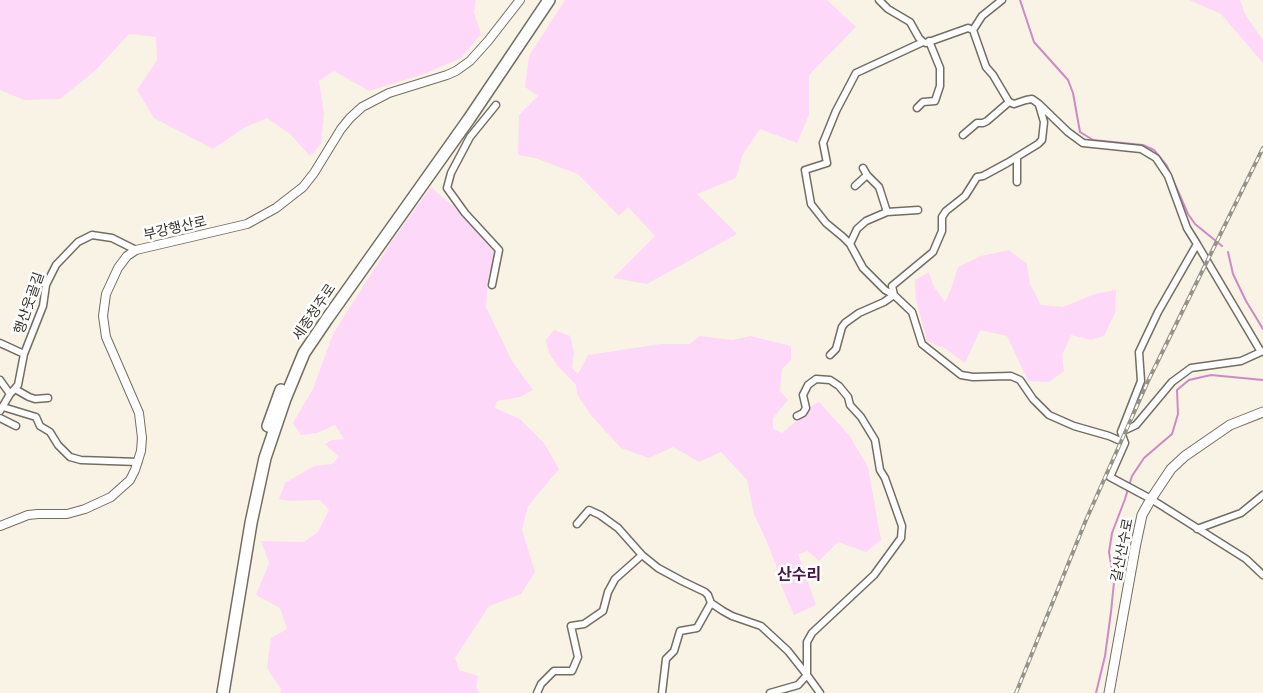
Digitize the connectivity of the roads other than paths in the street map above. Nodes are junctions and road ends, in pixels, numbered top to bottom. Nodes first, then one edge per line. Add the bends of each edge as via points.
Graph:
1 (520, 0) edge
2 (541, 0) edge
3 (550, 0) edge
4 (879, 0) edge
5 (1002, 0) edge
6 (973, 30) junction
7 (926, 42) junction
8 (1009, 102) junction
9 (1039, 104) junction
10 (496, 105) dead end
11 (917, 108) dead end
12 (963, 135) dead end
13 (1017, 157) junction
14 (863, 168) dead end
15 (867, 175) junction
16 (1017, 182) dead end
17 (855, 186) dead end
18 (918, 210) dead end
19 (887, 212) junction
20 (850, 244) junction
21 (1197, 244) junction
22 (136, 250) junction
23 (492, 284) dead end
24 (894, 295) junction
25 (0, 343) edge
26 (1262, 352) edge
27 (24, 354) junction
28 (830, 354) dead end
29 (0, 380) edge
30 (12, 391) junction
31 (48, 398) dead end
32 (2, 409) edge
33 (1263, 412) edge
34 (797, 416) dead end
35 (0, 418) edge
36 (16, 426) dead end
37 (1121, 432) junction
38 (1125, 443) junction
39 (138, 462) junction
40 (1263, 496) edge
41 (1151, 499) junction
42 (577, 524) dead end
43 (0, 526) edge
44 (1197, 529) junction
45 (642, 555) junction
46 (1263, 575) edge
47 (710, 603) junction
48 (807, 675) junction
49 (218, 693) edge
50 (223, 693) edge
51 (537, 693) edge
52 (662, 693) edge
53 (770, 693) edge
54 (820, 693) edge
55 (1109, 693) edge

1 - 22 street, 부강행산로 via 470,61 456,71 389,93 362,107 341,129 303,187 276,208 236,227
2 - 49 highway, 세종청주로 via 491,76 331,300 293,362 260,450
3 - 50 highway, 세종청주로 via 304,353 265,458
4 - 7 street via 910,22 919,38
5 - 6 street via 982,16
6 - 7 street via 968,28
6 - 8 street via 986,67
7 - 11 street via 940,68 940,86 935,101 923,102
7 - 20 street via 856,73 823,143 827,163 806,170 811,204 826,223
8 - 9 street via 1014,104 1032,99
8 - 12 street via 987,121 976,122
9 - 13 street via 1044,122 1042,140
9 - 21 street via 1084,144 1141,149 1156,158 1168,176 1187,228
10 - 23 street via 470,137 451,173 447,188 498,250
13 - 16 street
13 - 24 street via 976,177 965,196 942,217 942,231 933,252 892,286
14 - 15 street
15 - 17 street
15 - 19 street via 879,187
18 - 19 street
19 - 20 street via 866,221 857,229
20 - 24 street via 863,268
21 - 26 street
21 - 37 street via 1139,352 1141,381
22 - 27 street, 행산웃골길 via 100,235 78,242 56,265 46,285 43,306
22 - 39 street, 부강행산로 via 122,262 112,279 103,316 106,338 139,413 142,438
24 - 28 street via 845,323 836,349
24 - 38 street via 912,312 922,344 961,375 1011,376 1020,380 1048,415
25 - 27 street, 행산웃골길
26 - 37 street via 1241,361 1192,368 1172,382 1136,424
27 - 30 street, 행산웃골길 via 18,385
29 - 30 street
30 - 31 street via 29,398
30 - 32 street, 행산웃골길
32 - 39 street, 행산웃골길 via 36,418 70,457
33 - 41 main road, 갈산산수로 via 1230,425 1185,456 1171,469
34 - 48 street via 806,408 803,395 808,385 816,380 830,380 839,386 875,440 880,470 902,526 901,538 874,574 812,633 807,642
35 - 36 street
37 - 38 street
38 - 41 street via 1110,477
39 - 43 street, 부강행산로 via 130,480 99,504 76,512 28,516
40 - 44 street via 1241,513
41 - 44 street
41 - 55 main road, 갈산산수로 via 1142,515
42 - 45 street via 589,510 600,515 618,528
44 - 46 street via 1246,559
45 - 47 street via 658,568 705,592
45 - 51 street via 615,579 603,611 584,624 571,626 578,657 572,671 554,672 541,684
47 - 48 street via 732,616 761,626 788,651
47 - 52 street via 697,628 680,631 674,651 666,659
48 - 53 street via 798,685
48 - 54 street

